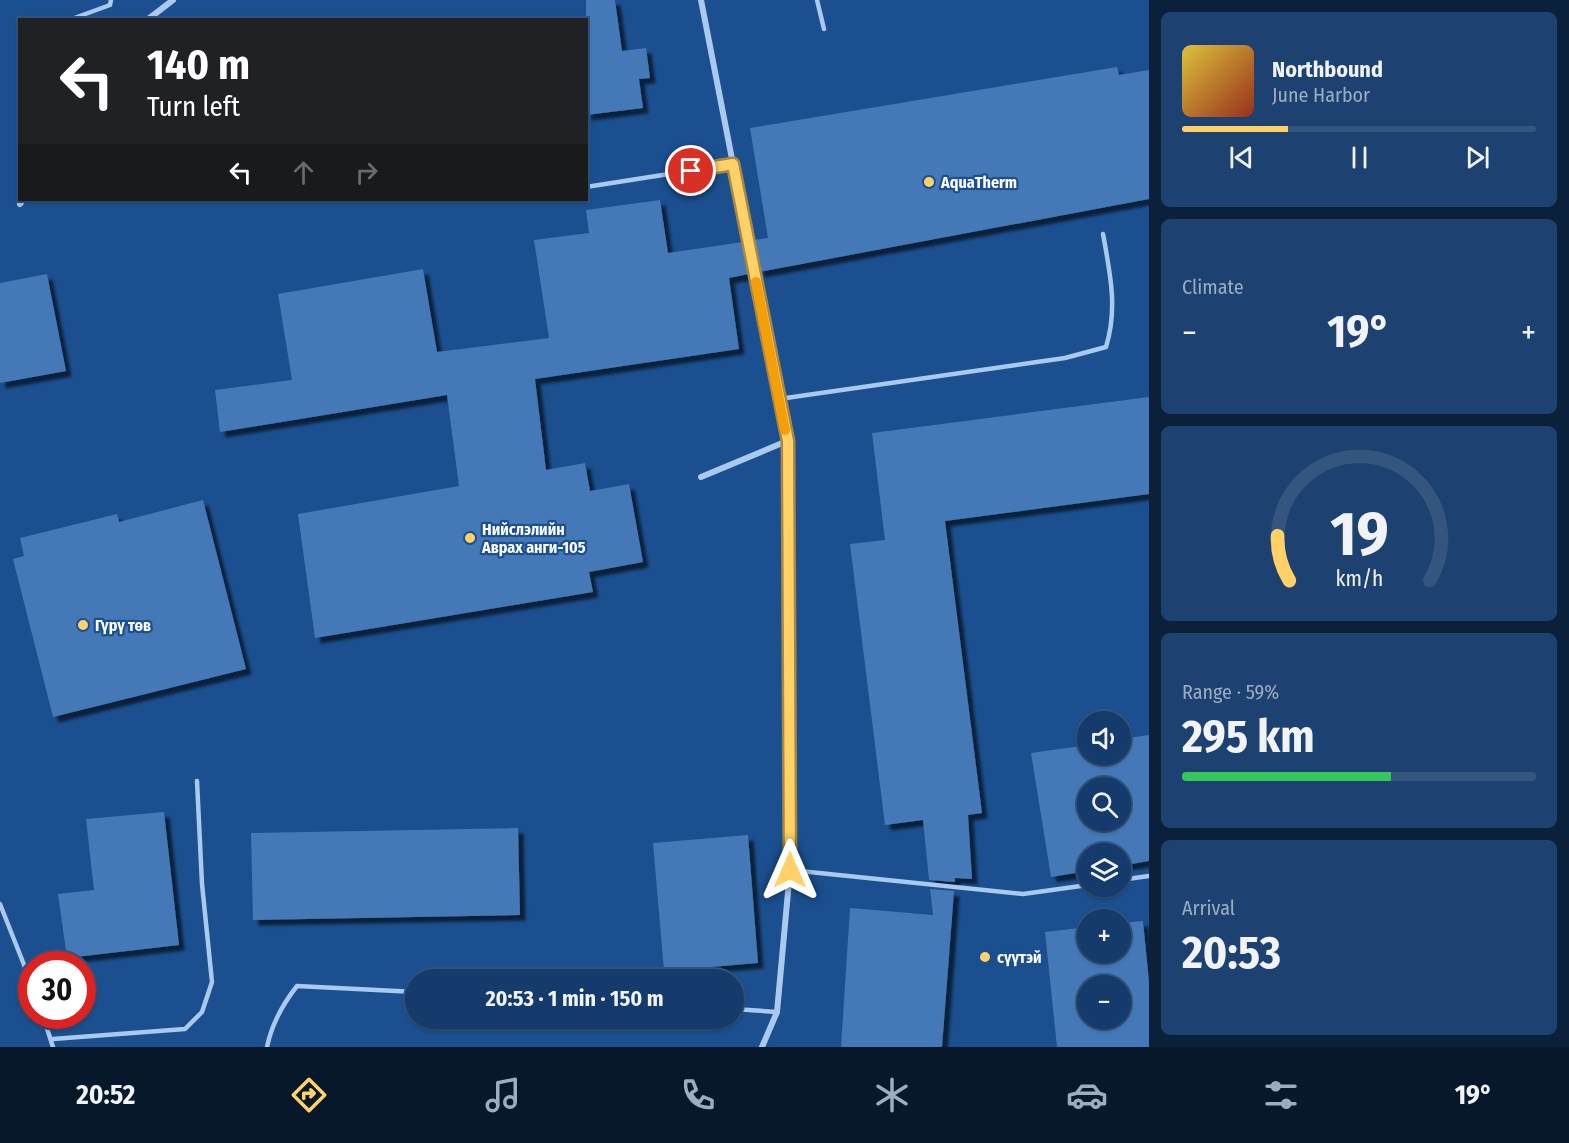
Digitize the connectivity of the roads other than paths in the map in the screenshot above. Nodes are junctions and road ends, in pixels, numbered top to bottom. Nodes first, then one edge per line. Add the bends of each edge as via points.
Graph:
1 (111, 0) edge
2 (173, 0) edge
3 (701, 0) edge
4 (818, 0) edge
5 (74, 18) edge
6 (150, 18) edge
7 (824, 29) dead end
8 (733, 164) junction
9 (588, 187) edge
10 (1103, 234) dead end
11 (779, 399) junction
12 (788, 441) junction
13 (701, 477) dead end
14 (197, 781) dead end
15 (790, 870) junction
16 (1149, 876) edge
17 (1131, 878) edge
18 (1077, 887) edge
19 (0, 904) edge
20 (19, 951) edge
21 (405, 991) edge
22 (744, 1010) edge
23 (777, 1012) junction
24 (49, 1029) edge
25 (53, 1039) junction
26 (53, 1047) edge
27 (267, 1047) edge
28 (762, 1047) edge

1 - 5 lane via 110,4
2 - 6 street
3 - 8 street
4 - 7 lane
8 - 9 lane
8 - 11 street
10 - 11 lane via 1114,292 1112,327 1106,347 1065,358
11 - 12 street
12 - 13 street
12 - 15 street
14 - 25 lane via 212,982 202,1012 185,1029
15 - 18 lane via 1023,894
15 - 23 street
16 - 17 lane
19 - 20 lane
21 - 27 lane via 297,986 270,1029
22 - 23 lane
23 - 28 street
24 - 25 lane
25 - 26 lane

